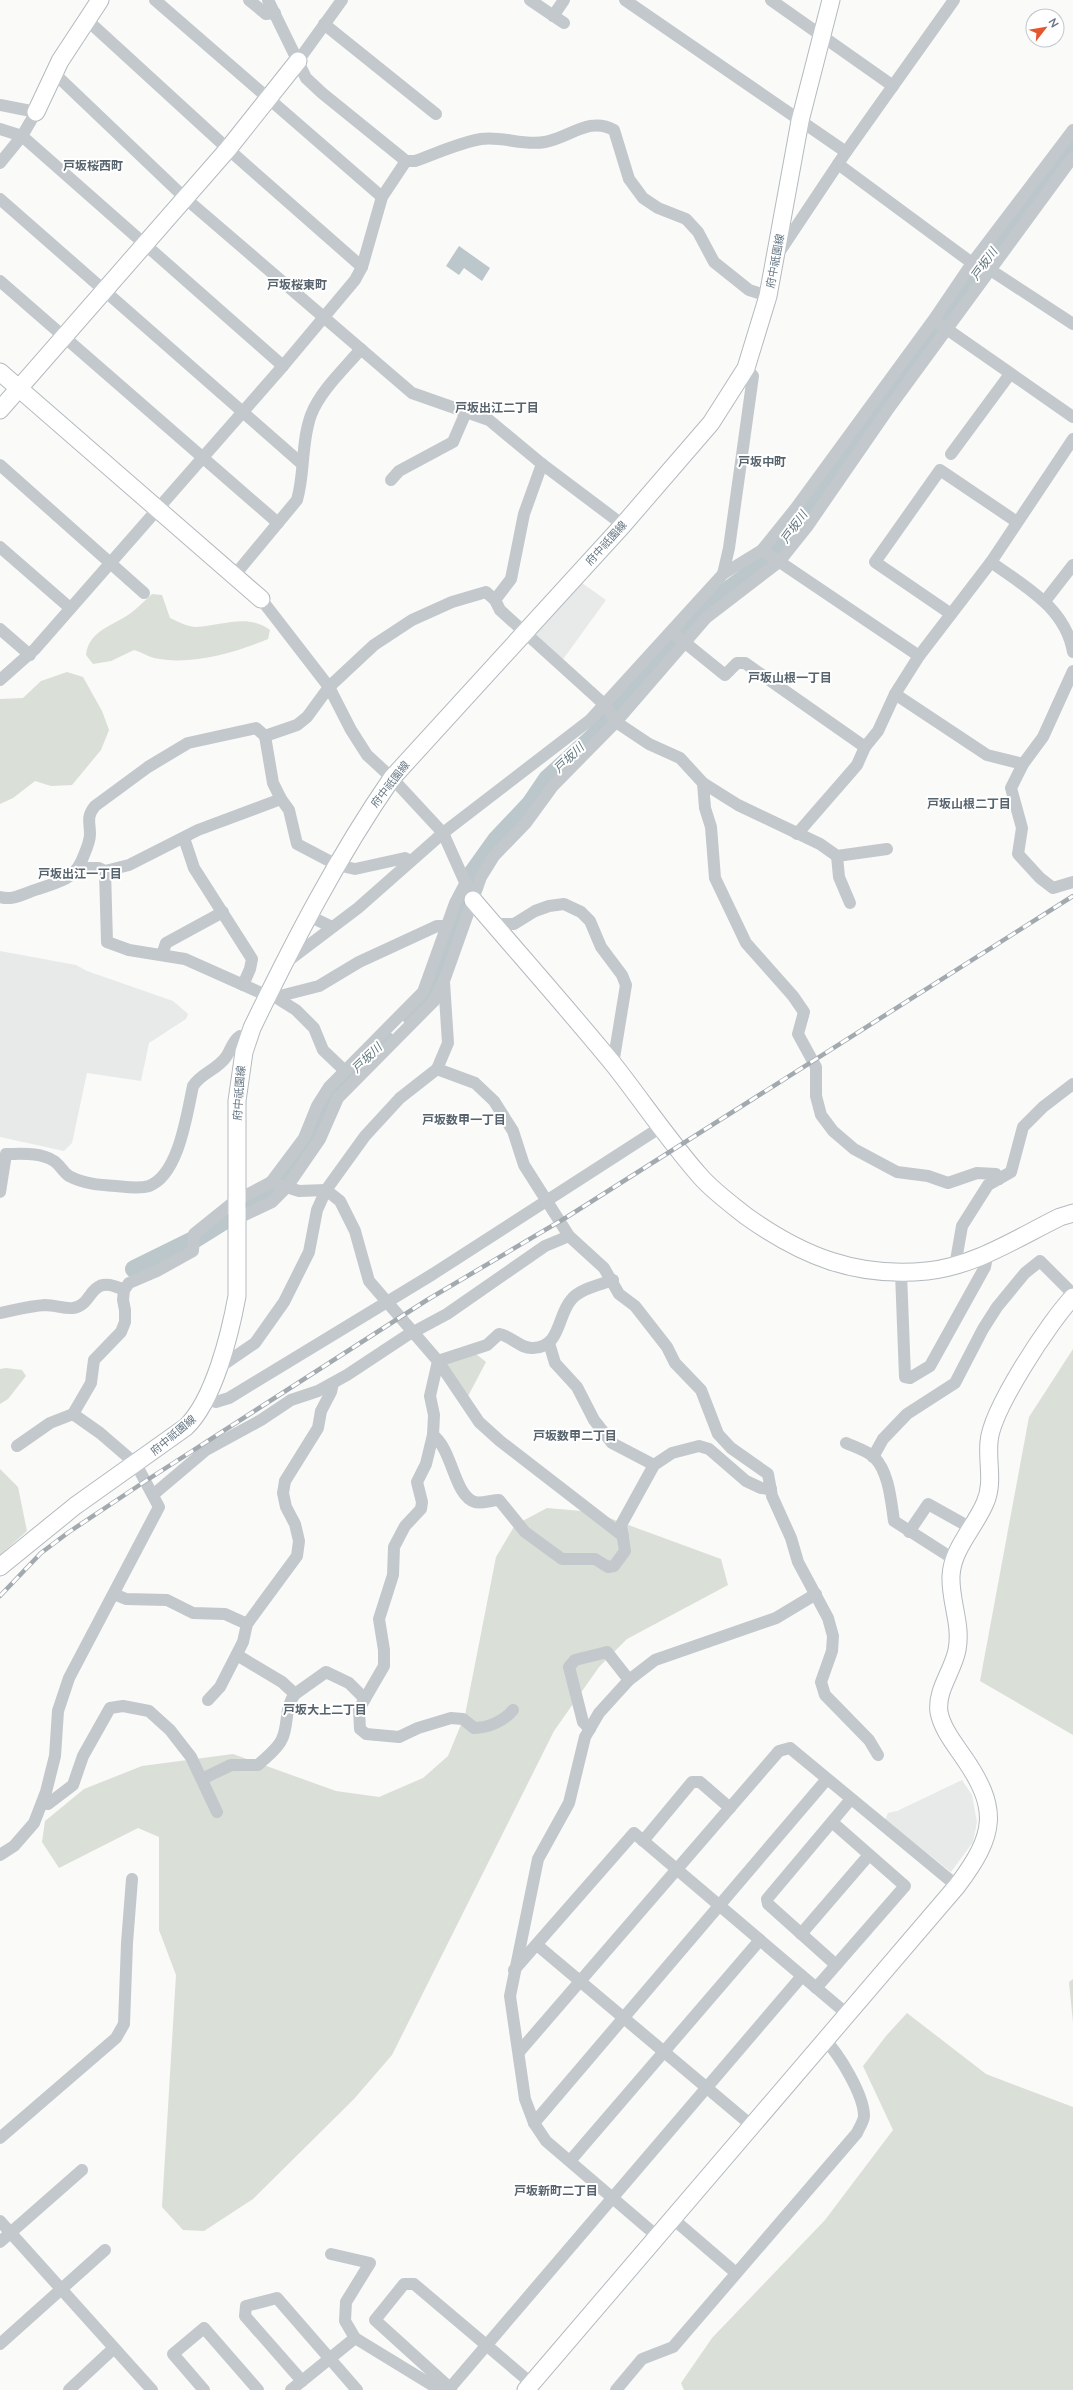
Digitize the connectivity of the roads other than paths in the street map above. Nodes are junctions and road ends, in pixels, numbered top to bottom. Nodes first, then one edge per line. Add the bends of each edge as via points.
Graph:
1 (100, 0) edge
2 (155, 0) edge
3 (249, 0) edge
4 (268, 0) edge
5 (342, 0) edge
6 (530, 0) edge
7 (564, 0) edge
8 (626, 0) edge
9 (771, 0) edge
10 (831, 0) edge
11 (954, 0) edge
12 (275, 13) junction
13 (553, 16) junction
14 (86, 19) junction
15 (564, 23) dead end
16 (324, 24) junction
17 (821, 36) junction
18 (298, 61) junction
19 (54, 73) junction
20 (893, 86) junction
21 (267, 98) junction
22 (0, 105) edge
23 (36, 112) junction
24 (436, 114) dead end
25 (800, 121) junction
26 (0, 130) edge
27 (1073, 130) edge
28 (22, 136) junction
29 (228, 149) junction
30 (846, 152) junction
31 (1073, 157) edge
32 (406, 161) junction
33 (0, 164) edge
34 (838, 164) junction
35 (382, 197) junction
36 (185, 198) junction
37 (0, 199) edge
38 (144, 244) junction
39 (776, 257) junction
40 (972, 263) junction
41 (362, 267) junction
42 (989, 269) junction
43 (0, 281) edge
44 (104, 291) junction
45 (768, 296) junction
46 (324, 318) junction
47 (934, 320) junction
48 (1073, 324) edge
49 (948, 329) junction
50 (63, 337) junction
51 (360, 349) junction
52 (283, 366) junction
53 (746, 368) junction
54 (0, 372) edge
55 (1010, 374) junction
56 (19, 388) junction
57 (0, 410) edge
58 (243, 411) junction
59 (466, 412) junction
60 (1073, 417) edge
61 (1073, 439) edge
62 (951, 454) dead end
63 (203, 457) junction
64 (0, 464) edge
65 (302, 464) junction
66 (542, 464) junction
67 (391, 480) dead end
68 (156, 509) junction
69 (1017, 522) junction
70 (278, 524) junction
71 (623, 525) junction
72 (0, 547) edge
73 (771, 556) junction
74 (991, 562) junction
75 (110, 563) junction
76 (1073, 565) edge
77 (722, 574) junction
78 (234, 576) junction
79 (144, 593) dead end
80 (261, 599) joint
81 (495, 600) junction
82 (1046, 601) junction
83 (70, 608) junction
84 (951, 614) junction
85 (0, 629) edge
86 (526, 632) junction
87 (678, 636) junction
88 (1072, 637) edge
89 (1073, 652) edge
90 (30, 654) junction
91 (920, 656) junction
92 (1073, 671) edge
93 (0, 680) edge
94 (329, 687) junction
95 (896, 694) junction
96 (611, 714) junction
97 (265, 736) junction
98 (865, 747) junction
99 (1023, 764) junction
100 (392, 778) junction
101 (703, 783) junction
102 (281, 799) junction
103 (443, 833) junction
104 (797, 834) junction
105 (184, 838) junction
106 (887, 849) dead end
107 (837, 856) junction
108 (411, 861) junction
109 (337, 865) junction
110 (79, 868) junction
111 (105, 871) junction
112 (466, 882) junction
113 (1073, 882) edge
114 (0, 897) edge
115 (473, 900) junction
116 (850, 903) dead end
117 (223, 912) junction
118 (309, 916) junction
119 (493, 924) junction
120 (447, 926) junction
121 (332, 927) junction
122 (162, 954) junction
123 (286, 963) junction
124 (444, 981) junction
125 (243, 985) junction
126 (271, 996) junction
127 (248, 1039) junction
128 (613, 1064) junction
129 (437, 1069) junction
130 (345, 1071) junction
131 (1073, 1083) edge
132 (661, 1127) junction
133 (999, 1179) junction
134 (271, 1182) junction
135 (287, 1187) junction
136 (326, 1190) junction
137 (0, 1192) edge
138 (546, 1200) junction
139 (235, 1202) junction
140 (1073, 1213) edge
141 (236, 1219) junction
142 (569, 1236) junction
143 (988, 1252) junction
144 (956, 1266) junction
145 (901, 1273) junction
146 (613, 1280) junction
147 (124, 1290) junction
148 (1073, 1294) edge
149 (1073, 1297) edge
150 (385, 1301) junction
151 (0, 1313) edge
152 (414, 1334) junction
153 (549, 1343) junction
154 (438, 1362) junction
155 (217, 1369) junction
156 (333, 1383) junction
157 (206, 1399) junction
158 (73, 1414) junction
159 (434, 1435) junction
160 (846, 1443) dead end
161 (17, 1446) dead end
162 (873, 1457) junction
163 (136, 1464) junction
164 (654, 1466) junction
165 (771, 1489) junction
166 (154, 1494) junction
167 (970, 1528) junction
168 (909, 1532) junction
169 (623, 1536) junction
170 (955, 1560) junction
171 (0, 1567) edge
172 (114, 1594) junction
173 (816, 1594) junction
174 (247, 1624) junction
175 (237, 1655) junction
176 (629, 1680) junction
177 (294, 1694) junction
178 (365, 1699) junction
179 (208, 1700) dead end
180 (512, 1710) dead end
181 (590, 1729) junction
182 (878, 1755) dead end
183 (202, 1779) junction
184 (827, 1779) junction
185 (851, 1799) junction
186 (42, 1803) junction
187 (730, 1808) junction
188 (216, 1812) dead end
189 (832, 1822) junction
190 (643, 1841) junction
191 (0, 1854) edge
192 (869, 1855) junction
193 (677, 1870) junction
194 (132, 1879) dead end
195 (957, 1886) junction
196 (719, 1905) junction
197 (801, 1934) junction
198 (760, 1940) junction
199 (537, 1945) junction
200 (836, 1965) junction
201 (514, 1971) junction
202 (802, 1976) junction
203 (580, 1980) junction
204 (816, 1988) junction
205 (847, 2014) junction
206 (622, 2016) junction
207 (825, 2040) junction
208 (519, 2052) junction
209 (664, 2052) junction
210 (706, 2088) junction
211 (534, 2123) junction
212 (751, 2125) junction
213 (0, 2138) edge
214 (570, 2162) junction
215 (82, 2170) dead end
216 (613, 2198) junction
217 (672, 2218) junction
218 (0, 2221) edge
219 (10, 2233) junction
220 (657, 2236) junction
221 (0, 2242) edge
222 (105, 2250) dead end
223 (331, 2254) dead end
224 (736, 2273) junction
225 (61, 2289) junction
226 (355, 2338) junction
227 (0, 2344) edge
228 (486, 2346) junction
229 (114, 2348) junction
230 (330, 2358) junction
231 (302, 2381) junction
232 (528, 2386) edge
233 (451, 2389) edge
234 (69, 2390) edge
235 (152, 2390) edge
236 (204, 2390) edge
237 (258, 2390) edge
238 (291, 2390) edge
239 (357, 2390) edge
240 (616, 2390) edge

1 - 14 street
2 - 21 street
3 - 12 street via 266,14
4 - 12 street
5 - 16 street
6 - 13 street
7 - 13 street
8 - 25 street
9 - 17 street
10 - 17 street, 府中祇園線
11 - 20 street
12 - 18 street
13 - 15 street
14 - 19 street
14 - 29 street
16 - 18 street
16 - 24 street
17 - 20 street
17 - 25 street, 府中祇園線
18 - 21 street
18 - 32 street via 306,78 322,93
19 - 23 street
19 - 36 street
20 - 30 street
21 - 29 street
21 - 35 street
22 - 23 street
23 - 28 street
25 - 30 street
25 - 39 street, 府中祇園線
26 - 28 street
27 - 40 street
28 - 33 street
28 - 38 street
29 - 36 street
29 - 41 street
30 - 34 street
31 - 42 street
32 - 35 street
32 - 45 street via 415,161 481,139 546,142 589,126 604,124 614,130 629,179 644,198 658,208 686,219 698,232 714,262 749,290
34 - 39 street
34 - 40 street
35 - 41 street
36 - 38 street
36 - 46 street
37 - 44 street
38 - 44 street
38 - 52 street
39 - 45 street, 府中祇園線
40 - 47 street
41 - 46 street via 355,280
42 - 48 street
42 - 49 street
43 - 50 street
44 - 50 street
44 - 58 street
45 - 53 street, 府中祇園線
46 - 51 street
46 - 52 street
47 - 49 street
47 - 73 street via 795,509
49 - 55 street
49 - 73 street via 807,527
50 - 56 street
50 - 63 street
51 - 59 street via 412,393
51 - 65 street via 316,403 310,417
52 - 58 street
53 - 71 street, 府中祇園線 via 711,422
53 - 77 street via 754,376 729,548
54 - 56 street
55 - 60 street
55 - 62 street
56 - 57 street
56 - 68 street
58 - 63 street
58 - 65 street
59 - 66 street via 488,420
59 - 67 street via 453,442 399,471
61 - 69 street
63 - 68 street
63 - 70 street
64 - 75 street
65 - 70 street via 302,485 297,500
66 - 71 street
66 - 81 street via 524,514 511,579
68 - 75 street
68 - 78 street
69 - 74 street
69 - 84 street via 940,470 874,562
70 - 78 street
71 - 86 street, 府中祇園線
72 - 83 street
73 - 77 street
73 - 87 street via 706,618
73 - 91 street
74 - 82 street
74 - 84 street
75 - 79 street
75 - 83 street
76 - 82 street
77 - 87 street
78 - 80 street
80 - 94 street
81 - 86 street via 500,610
81 - 94 street via 486,592 452,602 412,620 374,645
82 - 88 street
83 - 90 street
84 - 91 street
85 - 90 street
86 - 96 street
86 - 100 street, 府中祇園線
87 - 96 street
87 - 96 street
87 - 98 street via 724,675 737,663 745,663
88 - 89 street
90 - 93 street
91 - 95 street
92 - 99 street via 1043,737
94 - 97 street via 307,717 297,724
94 - 100 street via 367,755
95 - 98 street via 878,731
95 - 99 street via 987,755
96 - 101 street via 649,744 680,758
96 - 103 street via 590,720
96 - 115 street via 526,823 494,856 481,877
97 - 102 street via 273,783
97 - 110 street via 256,728 197,740 148,767 90,812 90,841
98 - 104 street via 857,765
99 - 113 street via 1011,788 1022,828 1018,854 1053,888
100 - 103 street
100 - 109 street, 府中祇園線
101 - 104 street
101 - 133 street via 705,808 711,827 715,878 746,943 804,1012 798,1034 816,1067 816,1096 821,1115 826,1122 854,1149 897,1172 922,1175 948,1183 977,1173 989,1172 996,1174
102 - 105 street via 212,824
102 - 109 street via 289,810 297,844
103 - 108 street
103 - 112 street
104 - 107 street via 820,844
105 - 111 street via 129,865
105 - 117 street via 194,868
106 - 107 street
107 - 116 street via 839,877
108 - 109 street via 405,858 355,869
108 - 121 street via 358,908
109 - 118 street, 府中祇園線
110 - 111 street via 99,868
110 - 114 street via 56,884 7,899
111 - 122 street via 107,942 130,950
112 - 115 street
112 - 120 street
115 - 119 street
115 - 124 street
117 - 122 street via 166,943
117 - 125 street via 252,959
118 - 121 street
118 - 123 street, 府中祇園線
119 - 128 street
119 - 128 street via 514,924 535,911 564,904 581,912 590,921 601,947 622,974 626,985
120 - 126 street via 437,926 359,962 318,986
120 - 130 street via 423,992
121 - 123 street
122 - 125 street via 185,959
123 - 126 street, 府中祇園線
124 - 129 street via 448,1043
124 - 135 street via 434,1001 338,1098 320,1139
125 - 126 street
126 - 127 street, 府中祇園線
126 - 130 street via 296,1010 314,1028 323,1050
127 - 137 street via 240,1036 235,1039 226,1057 216,1068 198,1079 179,1144 160,1180 138,1188 89,1184 68,1175 54,1161 38,1155 6,1154
127 - 139 street, 府中祇園線 via 239,1076
128 - 132 street
129 - 136 street via 400,1098 370,1131
129 - 138 street via 475,1083 494,1101 513,1131 524,1165
130 - 134 street via 322,1096 304,1138
131 - 133 street via 1023,1127 1011,1172
132 - 138 street
132 - 145 street via 701,1178 736,1208 775,1236 820,1259 857,1268
133 - 144 street via 988,1185 962,1226
134 - 135 street
134 - 139 street
135 - 136 street via 298,1191
135 - 141 street via 272,1202
136 - 150 street via 340,1201 355,1231 369,1282
136 - 155 street via 317,1210 309,1252 284,1302 255,1343
138 - 142 street
138 - 150 street via 440,1270
139 - 141 street, 府中祇園線
139 - 147 street via 194,1234 193,1251 157,1271 138,1277
140 - 143 street
141 - 155 street, 府中祇園線 via 237,1296 231,1327
142 - 146 street via 604,1268
142 - 152 street via 545,1246
143 - 144 street
143 - 145 street via 985,1267 930,1366 910,1378 905,1377
144 - 145 street
146 - 153 street via 583,1292 571,1300
146 - 165 street via 619,1294 635,1306 675,1363 701,1390 718,1434 731,1448 768,1474
147 - 151 street via 112,1284 105,1284 91,1291 82,1304 74,1308 47,1305
147 - 158 street via 126,1310 121,1332 94,1360 91,1383
148 - 162 street via 1040,1261 1025,1273 983,1329 955,1383 907,1414 883,1439
149 - 167 street via 1040,1337 995,1419 988,1441 989,1490 985,1504
150 - 152 street
150 - 157 street via 229,1398 216,1402
152 - 154 street
152 - 156 street via 406,1336
153 - 154 street via 533,1348 520,1345 499,1334 488,1345
153 - 164 street via 555,1363 577,1387 594,1420 612,1443
154 - 159 street via 430,1396 434,1415
154 - 169 street via 478,1422
155 - 157 street, 府中祇園線
156 - 166 street via 292,1400 206,1450
156 - 174 street via 321,1411 318,1428 285,1481 283,1493 286,1507 295,1524 299,1541 296,1556
157 - 163 street, 府中祇園線 via 197,1417
158 - 161 street via 50,1423
158 - 163 street
159 - 169 street via 442,1441 447,1450 466,1498 477,1503 499,1500 524,1532 562,1559 595,1559 608,1567 614,1566 625,1551
159 - 178 street via 426,1464 417,1482 422,1502 421,1509 405,1526 394,1547 393,1575 379,1619 384,1666
160 - 162 street
162 - 168 street via 882,1468 894,1521
163 - 166 street
163 - 171 street, 府中祇園線 via 75,1506
164 - 165 street via 672,1454 699,1446 709,1449 746,1481
164 - 169 street via 621,1525
165 - 173 street via 798,1562
166 - 172 street via 159,1507
167 - 168 street via 928,1504
167 - 170 street
168 - 170 street
170 - 195 street via 950,1576 960,1629 957,1652 941,1692 939,1711 943,1725 984,1791 989,1824 985,1842 975,1862
172 - 174 street via 126,1598 167,1600 193,1613 225,1614
172 - 186 street via 69,1678 58,1711 56,1756
173 - 176 street via 776,1618 655,1660
173 - 182 street via 828,1618 833,1636 832,1651 822,1682 825,1695 870,1740
174 - 175 street
175 - 177 street via 267,1671
175 - 179 street via 220,1686
176 - 181 street via 599,1713
176 - 181 street via 607,1652 572,1663 569,1667 582,1722
177 - 178 street via 326,1672 349,1683
177 - 183 street via 287,1707 287,1723 281,1742 258,1765 231,1765
178 - 180 street via 359,1709 360,1729 366,1734 399,1737 451,1718 463,1719 474,1728 480,1728 505,1719
181 - 201 street via 578,1762 569,1803 538,1859
183 - 186 street via 191,1756 170,1730 149,1711 123,1706 110,1708 83,1756 73,1785 48,1804
183 - 188 street
184 - 185 street
184 - 187 street via 790,1748 779,1752
184 - 196 street
185 - 189 street
185 - 195 street
186 - 191 street via 34,1823 14,1846
187 - 190 street via 700,1782 692,1782
187 - 193 street
189 - 192 street
189 - 197 street via 767,1899 768,1904
190 - 193 street
190 - 199 street via 634,1834
192 - 197 street
192 - 200 street via 905,1886
193 - 196 street
193 - 203 street
194 - 213 street via 124,2024 116,2038
195 - 205 street
196 - 198 street
196 - 206 street
197 - 200 street
198 - 202 street
198 - 209 street
199 - 201 street
199 - 203 street
200 - 204 street
201 - 208 street via 510,1996
202 - 204 street
202 - 210 street
203 - 206 street
203 - 208 street
204 - 205 street
205 - 207 street
206 - 209 street
206 - 211 street
207 - 212 street
207 - 224 street via 832,2047 861,2097 864,2116 857,2133
208 - 211 street via 525,2099
209 - 210 street
209 - 214 street
210 - 212 street
210 - 216 street
211 - 214 street via 546,2141
212 - 217 street
214 - 216 street
215 - 219 street
216 - 220 street
216 - 228 street
217 - 220 street
217 - 224 street
218 - 219 street
219 - 221 street
219 - 225 street
220 - 232 street
222 - 225 street
223 - 226 street via 370,2263 346,2302 345,2321
224 - 240 street via 673,2347 642,2359
225 - 227 street
225 - 229 street
226 - 230 street
226 - 233 street via 432,2385
228 - 232 street
228 - 233 street
228 - 233 street via 414,2284 404,2284 375,2320
229 - 234 street
229 - 235 street
230 - 231 street
230 - 231 street via 278,2298 246,2306 245,2316
230 - 239 street
231 - 238 street
236 - 237 street via 173,2354 204,2328

